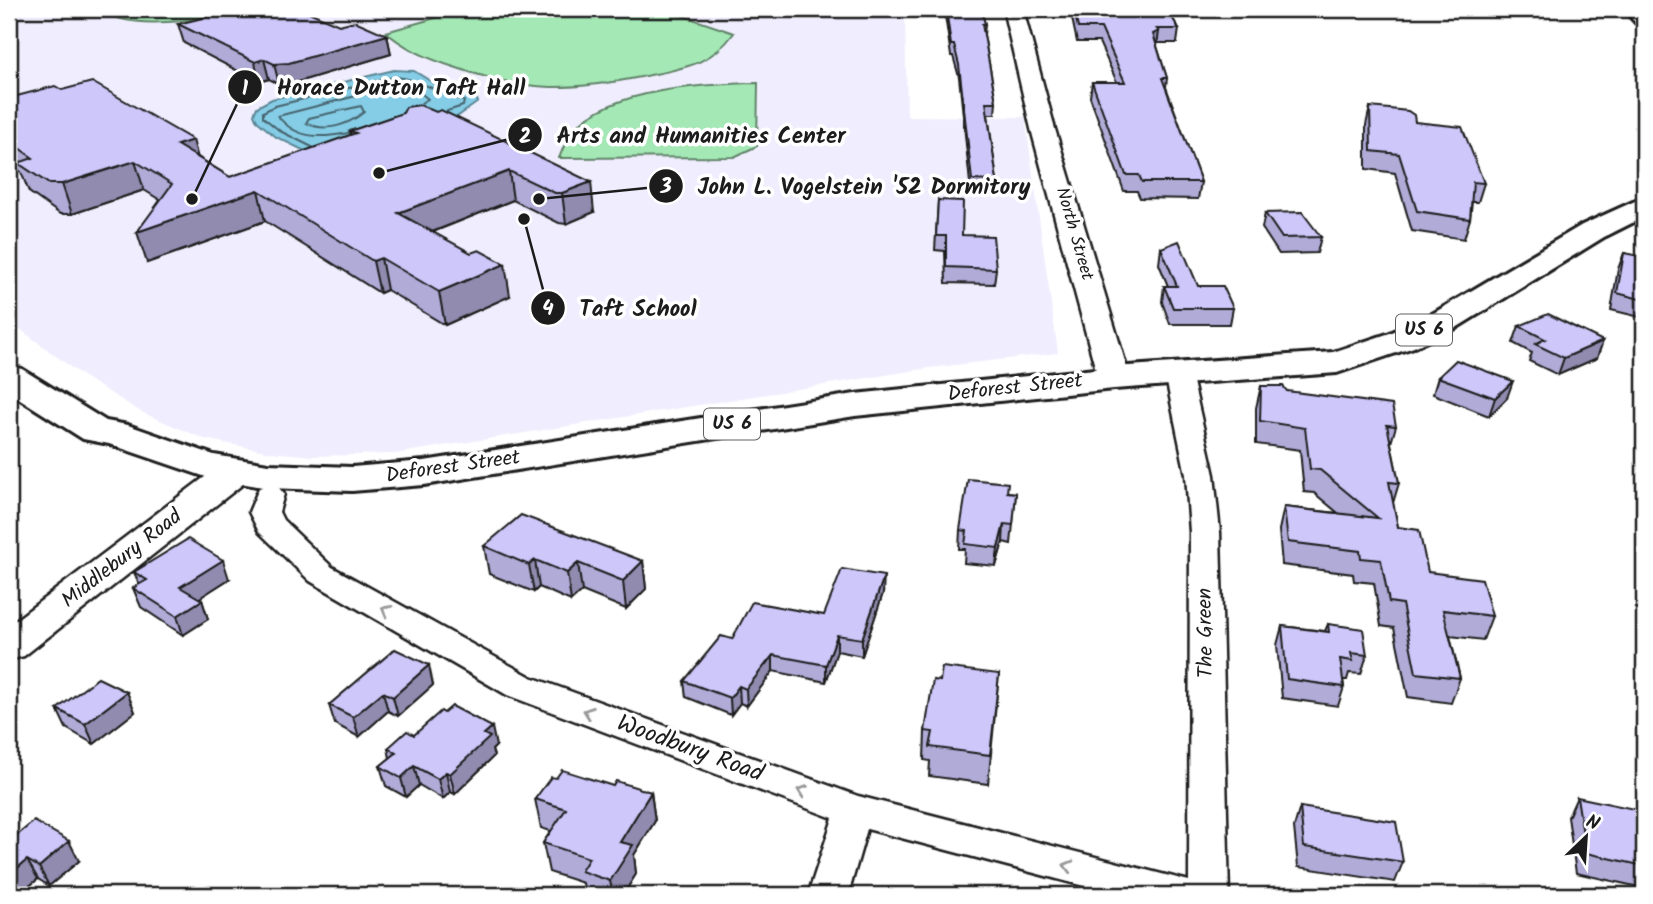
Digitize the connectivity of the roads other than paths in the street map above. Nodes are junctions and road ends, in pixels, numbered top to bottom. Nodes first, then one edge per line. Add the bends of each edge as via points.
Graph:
1 (1013, 9) edge
2 (1634, 9) edge
3 (1644, 18) edge
4 (1644, 206) edge
5 (1178, 373) junction
6 (9, 377) edge
7 (1114, 378) junction
8 (224, 480) junction
9 (352, 480) junction
10 (269, 494) junction
11 (9, 646) edge
12 (854, 810) junction
13 (828, 895) edge
14 (1181, 895) edge
15 (1209, 895) edge

1 - 7 street, North Street
2 - 3 main road
4 - 5 main road, Deforest Street / US 6 via 1593,231 1444,321 1402,340 1337,362
5 - 7 main road, Deforest Street / US 6
5 - 15 street, The Green via 1200,475 1205,532
6 - 8 main road, US 6 via 96,432 96,443 109,452 176,480
7 - 9 main road, Deforest Street / US 6 via 855,405 424,473
8 - 9 main road, US 6
8 - 10 main road, US 6
8 - 11 street, Middlebury Road
9 - 10 main road, US 6 via 324,491
12 -> 10 street, Woodbury Road via 519,686 321,573 270,525 264,512
12 - 13 street
14 -> 12 street, Woodbury Road

